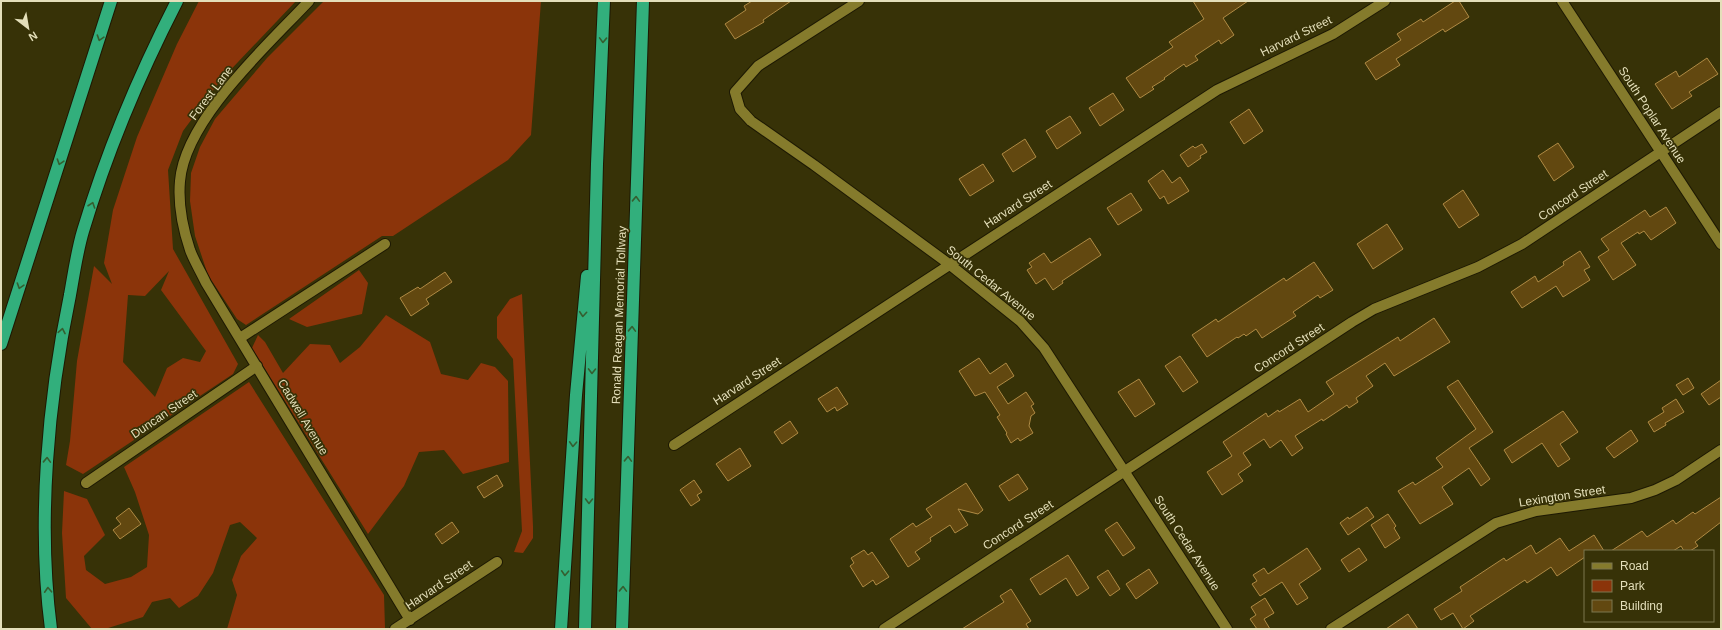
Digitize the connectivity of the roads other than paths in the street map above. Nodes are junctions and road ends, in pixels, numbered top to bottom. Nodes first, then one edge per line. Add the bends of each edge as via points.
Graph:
1 (111, 1) edge
2 (177, 1) edge
3 (309, 1) edge
4 (604, 1) edge
5 (643, 1) edge
6 (859, 1) edge
7 (1385, 1) edge
8 (1562, 1) edge
9 (1721, 112) edge
10 (1661, 152) junction
11 (597, 164) junction
12 (183, 222) joint
13 (385, 244) dead end
14 (1721, 244) edge
15 (949, 264) junction
16 (240, 338) junction
17 (1, 344) edge
18 (257, 366) junction
19 (674, 445) dead end
20 (1721, 450) edge
21 (1124, 470) junction
22 (86, 483) dead end
23 (497, 562) dead end
24 (410, 620) junction
25 (51, 629) edge
26 (395, 629) edge
27 (562, 629) edge
28 (586, 629) edge
29 (622, 629) edge
30 (884, 629) edge
31 (1227, 629) edge
32 (1331, 629) edge

1 -> 17 highway
25 -> 2 highway via 45,530 48,444 61,337 83,232 115,138 149,56
3 - 12 street, Forest Lane via 241,73 198,129 186,154 180,180
4 -> 11 highway, Ronald Reagan Memorial Tollway
29 -> 5 highway, Ronald Reagan Memorial Tollway
6 - 15 street, South Cedar Avenue via 758,66 735,92 740,109 751,121 814,164
7 - 15 street, Harvard Street via 1332,34 1216,90
8 - 10 street, South Poplar Avenue
9 - 10 street, Concord Street
10 - 14 street, South Poplar Avenue
10 - 21 street, Concord Street via 1500,256 1374,309 1352,322
11 -> 27 highway via 576,395
11 -> 28 highway, Ronald Reagan Memorial Tollway
12 - 16 street, Cadwell Avenue via 190,250 206,283
13 - 16 street
15 - 19 street, Harvard Street
15 - 21 street, South Cedar Avenue via 1020,321 1044,348
16 - 18 street, Cadwell Avenue
18 - 22 street, Duncan Street
18 - 24 street, Cadwell Avenue
20 - 32 street, Lexington Street via 1676,480 1655,490 1630,498 1536,511 1496,523
21 - 30 street, Concord Street
21 - 31 street, South Cedar Avenue
23 - 24 street, Harvard Street
24 - 26 street, Harvard Street

